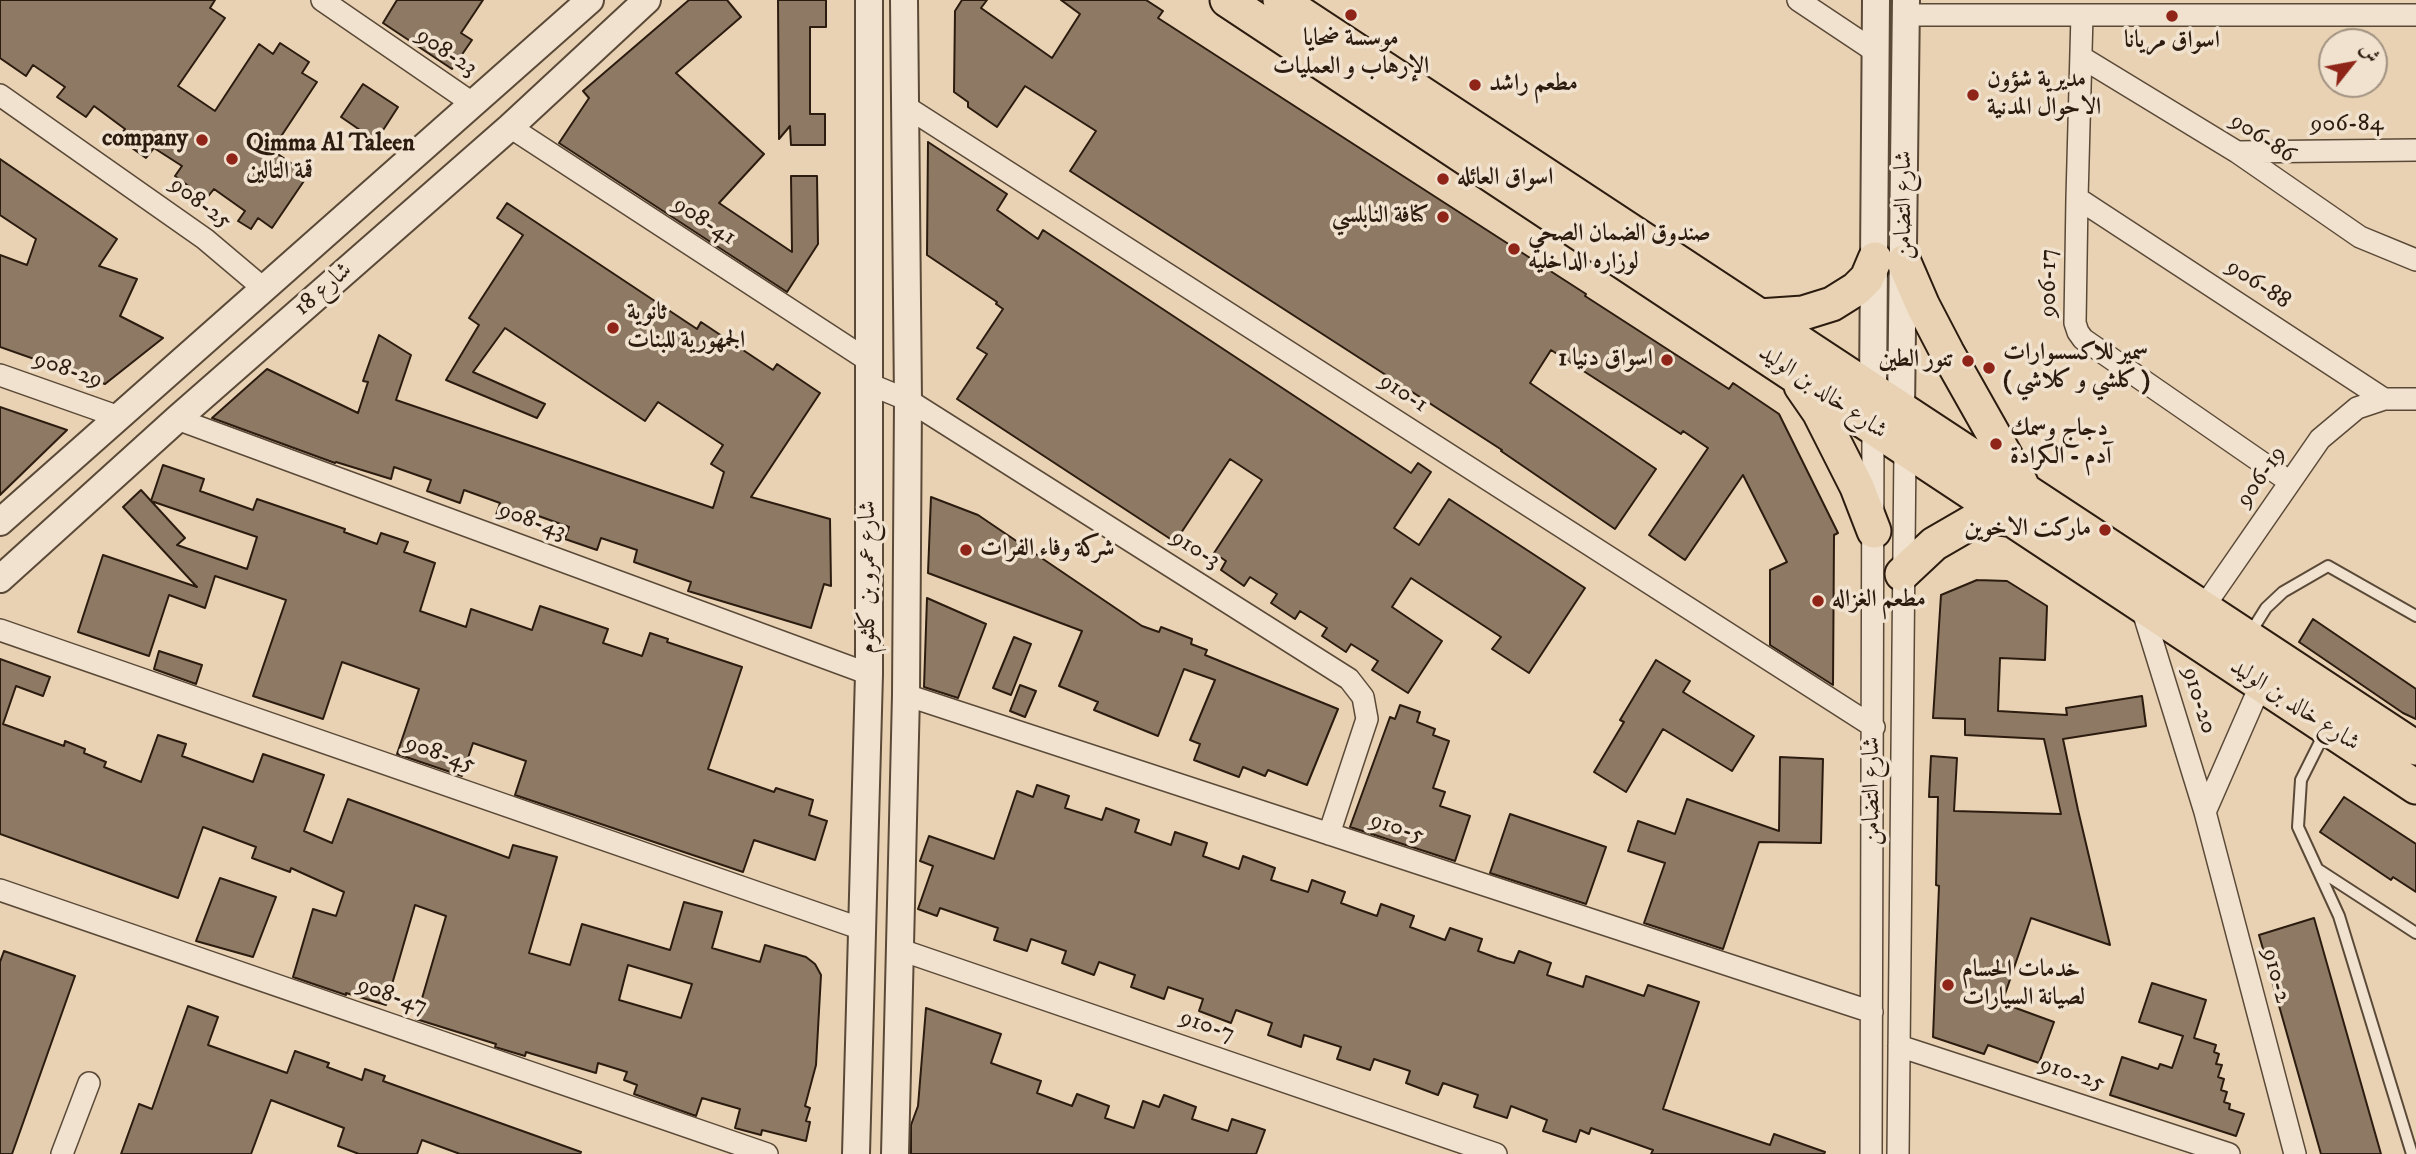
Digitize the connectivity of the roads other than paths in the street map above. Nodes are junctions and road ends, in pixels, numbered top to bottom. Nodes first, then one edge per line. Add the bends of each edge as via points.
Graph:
1 (322, 0) edge
2 (590, 0) edge
3 (647, 0) edge
4 (869, 0) edge
5 (904, 0) edge
6 (1227, 0) edge
7 (1280, 0) edge
8 (1798, 0) edge
9 (1876, 0) edge
10 (1906, 8) edge
11 (2082, 15) junction
12 (2416, 15) edge
13 (1876, 52) junction
14 (2081, 57) junction
15 (0, 95) edge
16 (472, 103) junction
17 (905, 106) junction
18 (510, 127) junction
19 (2416, 150) edge
20 (2237, 152) junction
21 (2077, 198) junction
22 (2416, 260) edge
23 (1890, 261) junction
24 (267, 284) junction
25 (299, 312) junction
26 (1759, 316) junction
27 (1785, 369) junction
28 (869, 372) junction
29 (0, 376) edge
30 (1873, 391) junction
31 (2384, 399) junction
32 (2416, 399) edge
33 (908, 400) junction
34 (1901, 409) junction
35 (119, 417) junction
36 (177, 419) junction
37 (1873, 427) junction
38 (1905, 449) junction
39 (2290, 482) junction
40 (2019, 505) junction
41 (0, 522) edge
42 (1874, 531) junction
43 (1902, 574) junction
44 (0, 579) edge
45 (2141, 605) junction
46 (2203, 608) junction
47 (2416, 616) edge
48 (0, 630) edge
49 (2248, 637) junction
50 (869, 674) junction
51 (2261, 684) junction
52 (906, 695) junction
53 (2375, 720) junction
54 (1874, 727) junction
55 (2327, 728) junction
56 (2416, 732) edge
57 (2416, 748) edge
58 (2416, 787) edge
59 (2204, 812) junction
60 (1329, 834) junction
61 (2319, 870) junction
62 (0, 890) edge
63 (862, 929) junction
64 (2416, 933) edge
65 (901, 950) junction
66 (1872, 1012) junction
67 (1899, 1046) junction
68 (89, 1083) dead end
69 (62, 1154) edge
70 (767, 1154) edge
71 (856, 1154) edge
72 (895, 1154) edge
73 (1496, 1154) edge
74 (1871, 1154) edge
75 (1898, 1154) edge
76 (2229, 1154) edge
77 (2295, 1154) edge
78 (2412, 1154) edge

1 - 16 street, 908-23
2 - 16 street, شارع 18
3 - 18 street, شارع 18
4 - 28 street, شارع عمرو بن كلثوم
5 - 17 street, شارع عمرو بن كلثوم
6 - 27 main road, شارع خالد بن الوليد
7 - 26 main road, شارع خالد بن الوليد
8 - 13 street
9 - 13 street, شارع التضامن
10 - 11 street
10 - 23 street, شارع التضامن
11 - 12 street
11 - 14 street, 906-17
13 - 23 street, شارع التضامن
14 - 20 street, 906-86
14 - 21 street, 906-17
15 - 24 street, 908-25
16 - 24 street, شارع 18
17 - 33 street, شارع عمرو بن كلثوم
17 - 54 street, 910-1
18 - 25 street, شارع 18
18 - 28 street, 908-41
19 - 20 street, 906-84
20 - 22 street, 906-86 via 2361,237
21 - 31 street, 906-88
21 - 39 street, 906-17 via 2076,323 2083,339
23 - 26 main road via 1832,304 1803,313
23 - 30 street, شارع التضامن
23 - 34 street, شارع التضامن
23 - 40 main road via 1923,306
24 - 25 street
24 - 35 street, شارع 18
25 - 36 street, شارع 18
26 - 30 main road, شارع خالد بن الوليد
27 - 37 main road, شارع خالد بن الوليد
27 - 42 main road via 1819,412
28 - 33 street, 910-3
28 - 50 street, شارع عمرو بن كلثوم
29 - 35 street, 908-29
30 - 34 main road, شارع خالد بن الوليد
31 - 32 street
31 - 39 street, 906-19 via 2345,415 2320,439
33 - 52 street, شارع عمرو بن كلثوم
33 - 60 street, 910-3 via 1349,679 1363,697 1367,719
34 - 40 main road, شارع خالد بن الوليد
35 - 41 street, شارع 18
36 - 44 street, شارع 18
36 - 50 street, 908-43
37 - 38 main road, شارع خالد بن الوليد
37 - 42 street, شارع التضامن
38 - 40 main road, شارع خالد بن الوليد
38 - 43 street, شارع التضامن
39 - 46 street, 906-19
40 - 43 main road via 1972,522 1934,544
40 - 45 main road, شارع خالد بن الوليد
40 - 46 main road, شارع خالد بن الوليد
42 - 54 street, شارع التضامن
43 - 67 street, شارع التضامن
45 - 51 main road, شارع خالد بن الوليد
45 - 59 street, 910-20
46 - 49 main road, شارع خالد بن الوليد
47 - 49 lane via 2328,566 2283,592 2266,608
48 - 63 street, 908-45
49 - 53 main road, شارع خالد بن الوليد
50 - 63 street, شارع عمرو بن كلثوم
51 - 55 main road, شارع خالد بن الوليد
51 - 59 street
52 - 60 street, 910-5
52 - 65 street, شارع عمرو بن كلثوم
53 - 56 main road
53 - 57 main road, شارع خالد بن الوليد
54 - 66 street, شارع التضامن
55 - 58 main road, شارع خالد بن الوليد
55 - 61 lane via 2301,780 2298,827
59 - 77 street, 910-2
60 - 66 street, 910-5
61 - 64 lane
61 - 78 lane via 2339,916
62 - 70 street, 908-47
63 - 71 street, شارع عمرو بن كلثوم
65 - 72 street, شارع عمرو بن كلثوم
65 - 73 street, 910-7
66 - 74 street, شارع التضامن
67 - 75 street, شارع التضامن
67 - 76 street, 910-25
68 - 69 street

